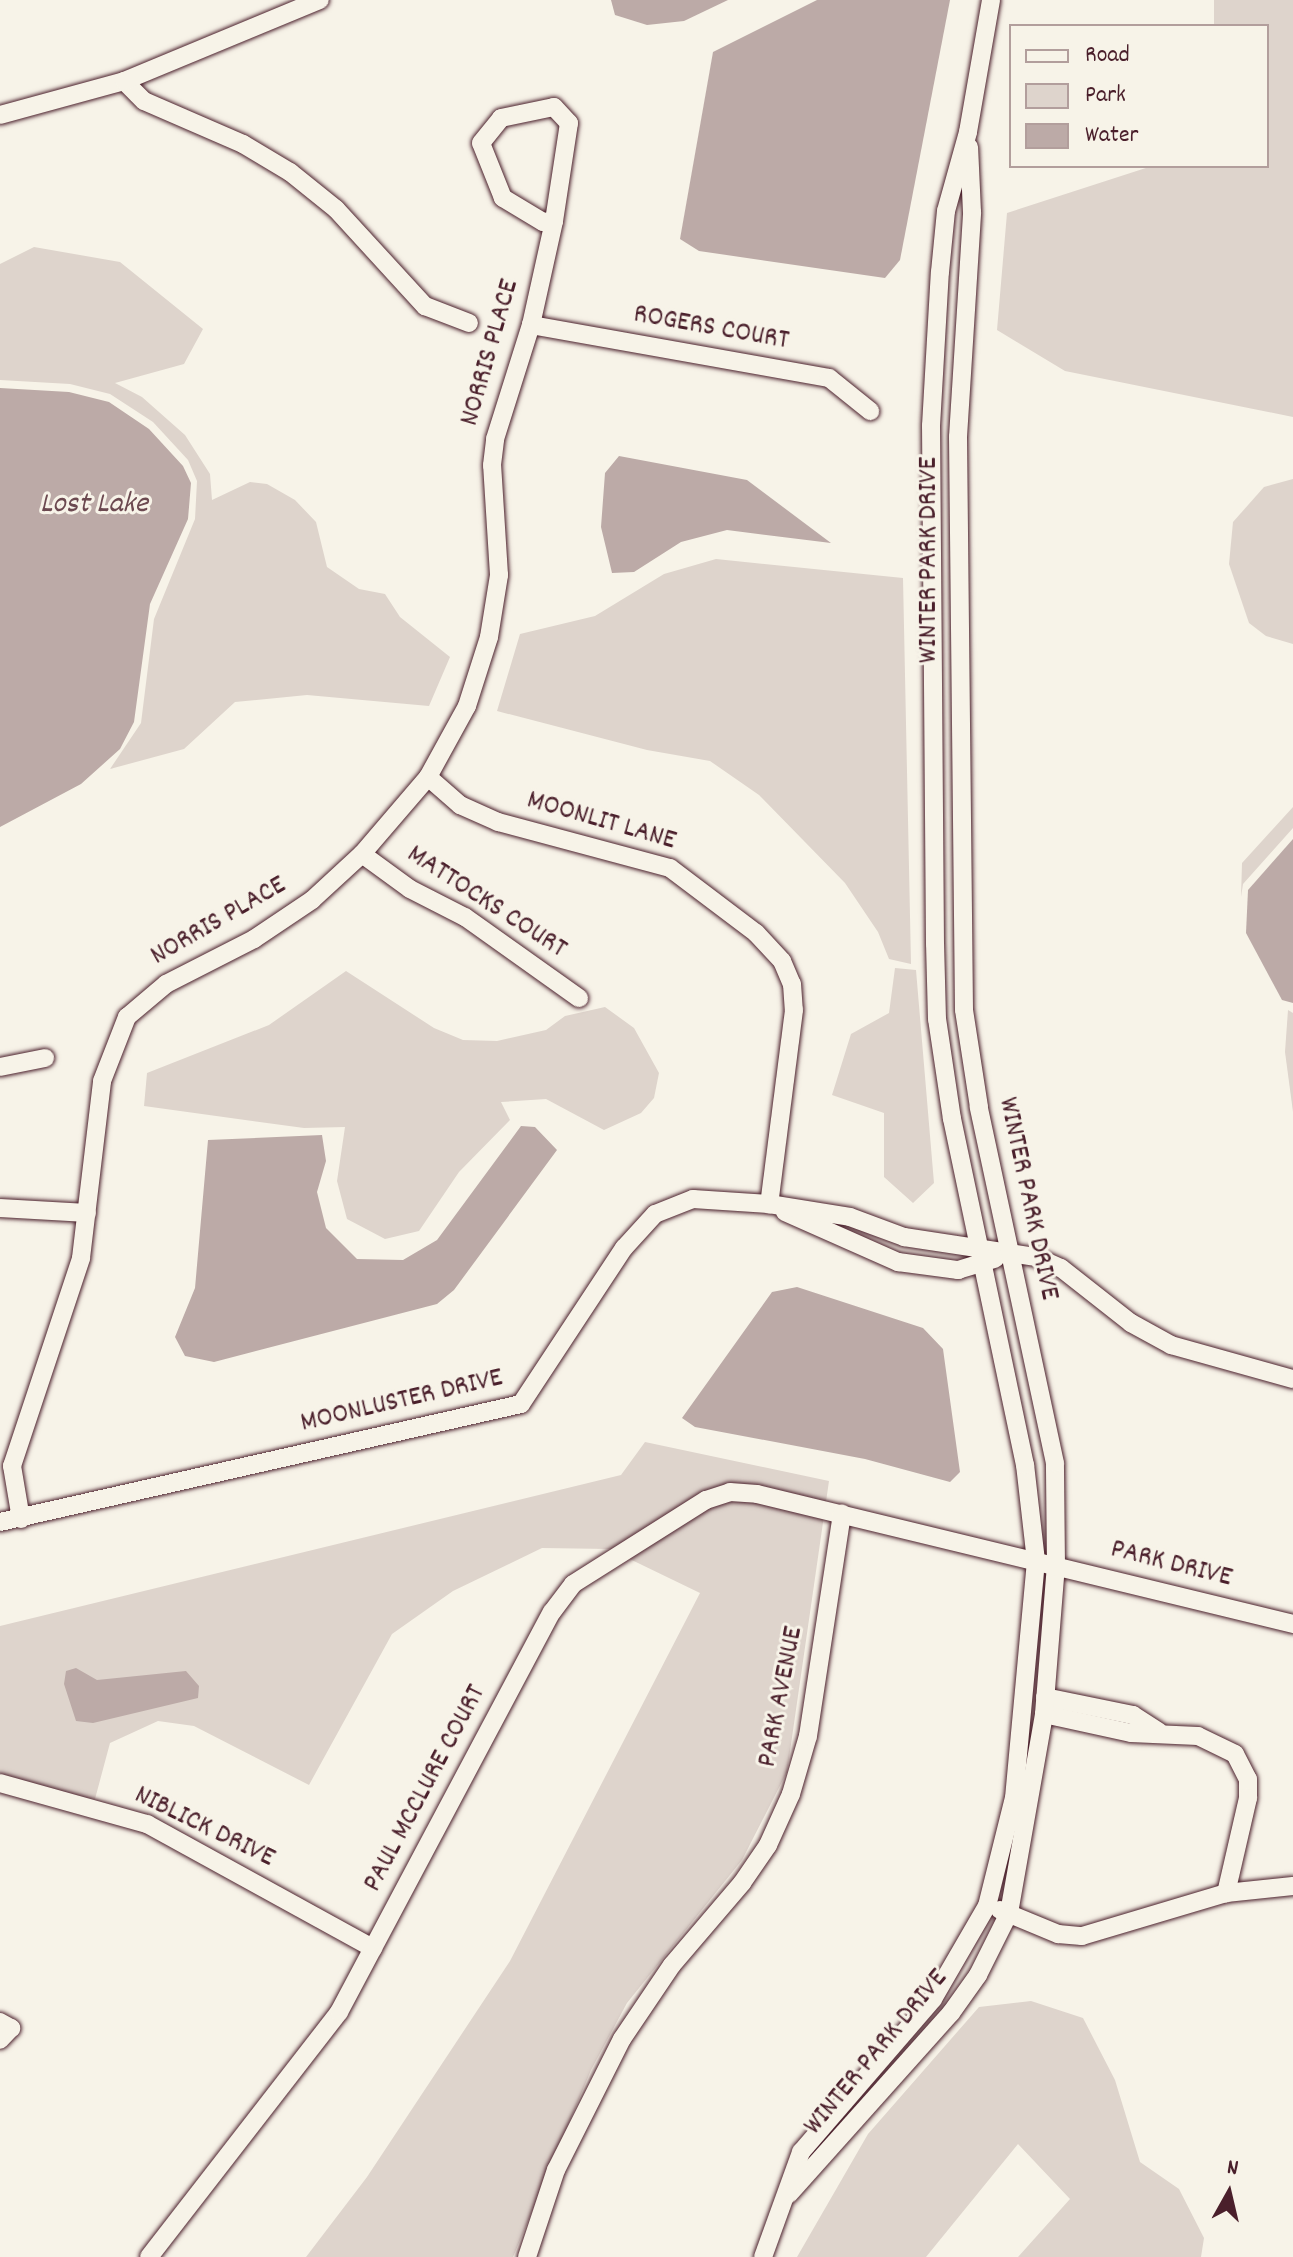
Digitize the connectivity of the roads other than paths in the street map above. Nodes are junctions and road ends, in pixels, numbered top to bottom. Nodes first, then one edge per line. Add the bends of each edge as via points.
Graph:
1 (320, 0) edge
2 (991, 0) edge
3 (124, 81) junction
4 (0, 115) edge
5 (968, 132) junction
6 (554, 221) junction
7 (469, 323) dead end
8 (531, 325) junction
9 (870, 411) dead end
10 (932, 436) junction
11 (958, 437) junction
12 (936, 747) junction
13 (958, 747) junction
14 (428, 777) junction
15 (362, 854) junction
16 (579, 998) dead end
17 (45, 1058) dead end
18 (0, 1067) edge
19 (769, 1204) junction
20 (0, 1208) edge
21 (87, 1213) junction
22 (904, 1237) junction
23 (979, 1245) junction
24 (1009, 1253) junction
25 (893, 1260) junction
26 (983, 1264) junction
27 (1293, 1379) edge
28 (842, 1514) junction
29 (21, 1519) junction
30 (0, 1522) edge
31 (1036, 1561) junction
32 (1056, 1566) junction
33 (1293, 1624) edge
34 (1044, 1706) junction
35 (0, 1783) edge
36 (1293, 1886) edge
37 (1226, 1893) junction
38 (987, 1906) junction
39 (1009, 1913) junction
40 (373, 1948) junction
41 (0, 2022) edge
42 (0, 2040) edge
43 (789, 2194) junction
44 (149, 2257) edge
45 (527, 2257) edge
46 (763, 2257) edge

1 - 3 street
2 - 5 street, WINTER PARK DRIVE
3 - 4 street
3 - 7 street via 144,101 243,144 290,172 336,209 425,306
5 - 10 street, WINTER PARK DRIVE via 946,211
5 - 11 street, WINTER PARK DRIVE via 972,212
6 - 6 street, NORRIS PLACE via 569,123 554,107 501,118 481,143 503,198 526,215
6 - 8 street, NORRIS PLACE
8 - 9 street, ROGERS COURT via 829,378
8 - 14 street, NORRIS PLACE via 492,465 499,575 489,637 467,706
10 - 11 street
10 - 12 street, WINTER PARK DRIVE
11 - 13 street, WINTER PARK DRIVE
12 - 13 street
12 - 23 street, WINTER PARK DRIVE via 937,1019
13 - 24 street, WINTER PARK DRIVE via 964,1010
14 - 15 street, NORRIS PLACE
14 - 19 street, MOONLIT LANE via 460,805 498,822 670,868 756,933 782,961 792,984 794,1010
15 - 16 street, MATTOCKS COURT via 410,889 465,917
15 - 21 street, NORRIS PLACE via 312,900 254,939 166,984 127,1017 102,1081
17 - 18 street
19 - 22 street, MOONLUSTER DRIVE via 850,1217
19 - 25 street, MOONLUSTER DRIVE
19 - 29 street, MOONLUSTER DRIVE via 693,1199 655,1214 624,1248 521,1404
20 - 21 street
21 - 29 street, NORRIS PLACE via 81,1258 12,1466
22 - 23 street, MOONLUSTER DRIVE
22 - 25 street
23 - 24 street, MOONLUSTER DRIVE
23 - 26 street, WINTER PARK DRIVE
24 - 26 street, MOONLUSTER DRIVE
24 - 27 street, MOONLUSTER DRIVE via 1061,1268 1131,1323 1171,1345
24 - 32 street, WINTER PARK DRIVE via 1055,1463
25 - 26 street, MOONLUSTER DRIVE via 958,1270
26 - 31 street, WINTER PARK DRIVE via 1025,1465
28 - 31 street
28 - 40 street, PAUL MCCLURE COURT via 730,1492 706,1500 573,1584 552,1612
28 - 45 street, PARK AVENUE via 808,1736 791,1794 768,1845 742,1883 672,1965 622,2039 556,2170
29 - 30 street, MOONLUSTER DRIVE
31 - 32 street, PARK DRIVE
31 - 38 street, WINTER PARK DRIVE via 1014,1798
32 - 33 street, PARK DRIVE
32 - 34 street, WINTER PARK DRIVE
34 - 37 street via 1133,1715 1159,1732 1219,1743 1235,1754 1248,1779
34 - 39 street, WINTER PARK DRIVE
35 - 40 street, NIBLICK DRIVE via 147,1824
36 - 37 street
37 - 39 street via 1082,1936 1058,1934
38 - 39 street
38 - 43 street, WINTER PARK DRIVE via 933,1999 801,2152
39 - 43 street, WINTER PARK DRIVE via 978,1975 951,2013
40 - 44 street, PAUL MCCLURE COURT via 339,2012
41 - 42 street via 11,2028
43 - 46 street, WINTER PARK DRIVE

